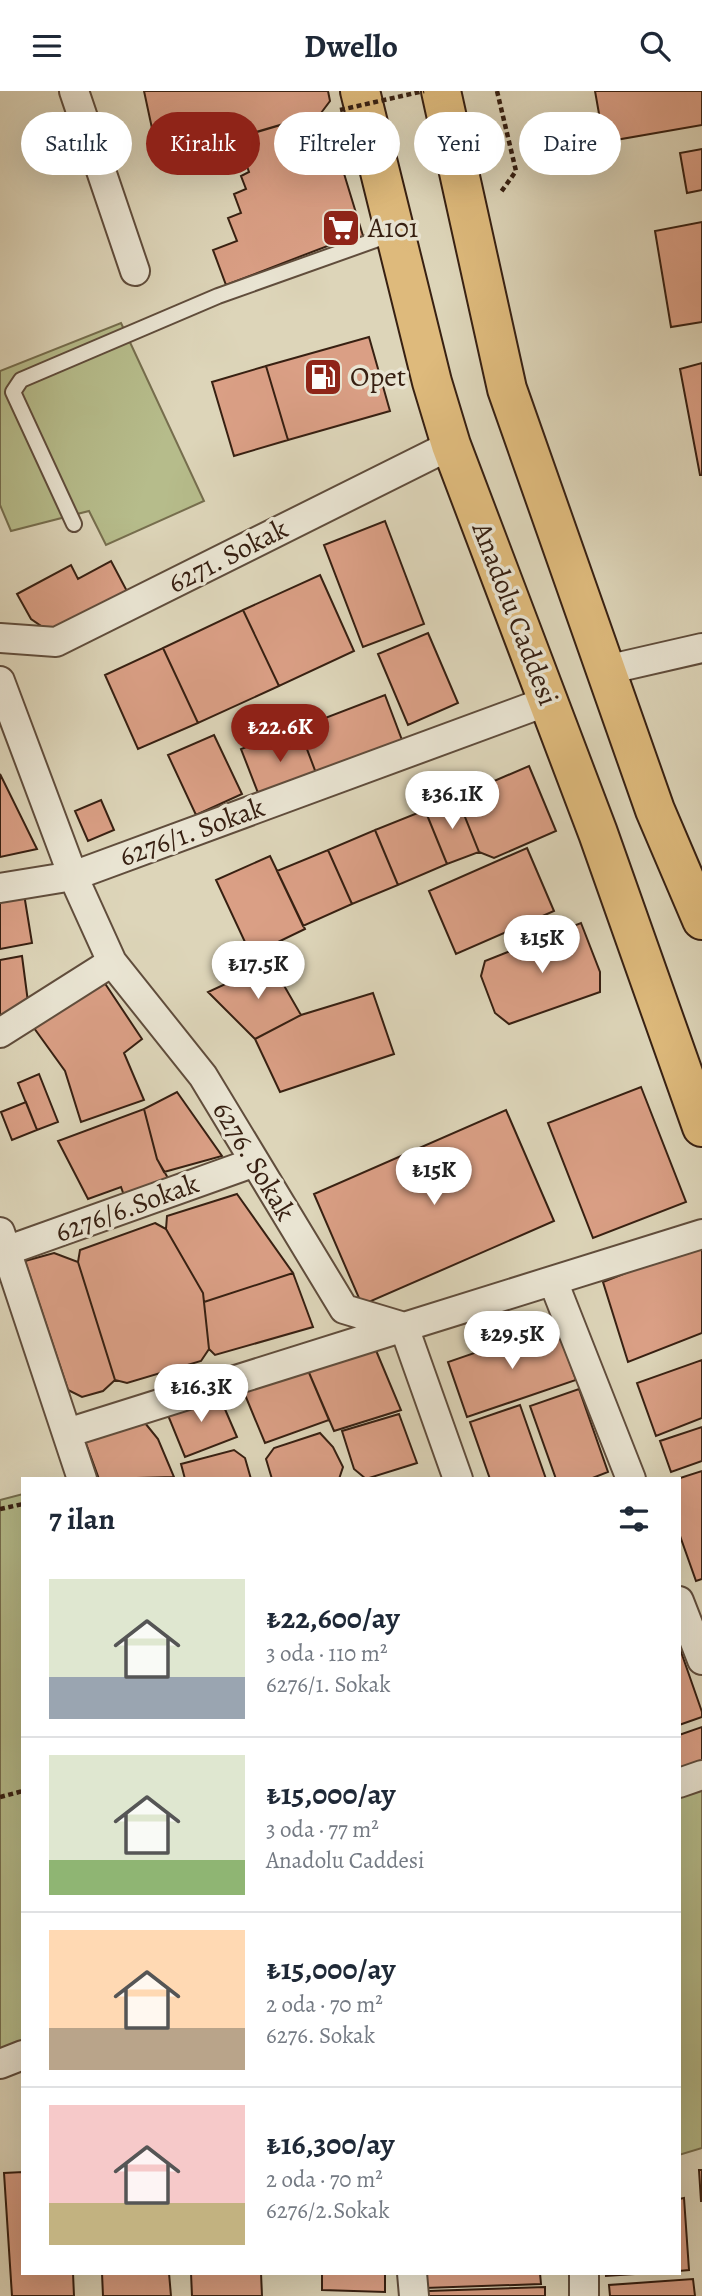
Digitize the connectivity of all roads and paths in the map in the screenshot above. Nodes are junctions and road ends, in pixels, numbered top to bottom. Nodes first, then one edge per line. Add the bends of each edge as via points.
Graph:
1 (74, 91) edge
2 (424, 91) edge
3 (441, 91) edge
4 (497, 91) edge
5 (350, 101) edge
6 (512, 156) dead end
7 (395, 233) junction
8 (135, 271) dead end
9 (451, 445) junction
10 (74, 524) dead end
11 (0, 638) edge
12 (702, 648) edge
13 (606, 670) junction
14 (0, 681) edge
15 (548, 701) junction
16 (73, 876) junction
17 (0, 888) edge
18 (702, 920) edge
19 (112, 962) junction
20 (0, 1033) edge
21 (702, 1127) edge
22 (254, 1162) junction
23 (702, 1234) edge
24 (2, 1246) edge
25 (553, 1281) junction
26 (404, 1327) junction
27 (67, 1433) junction
28 (81, 1477) edge
29 (456, 1477) edge
30 (630, 1477) edge
31 (21, 1504) edge
32 (0, 1509) edge
33 (681, 1606) edge
34 (702, 1660) edge
35 (702, 1775) edge
36 (681, 1782) edge
37 (21, 1792) edge
38 (0, 1797) edge
39 (21, 2056) edge
40 (0, 2064) edge
41 (412, 2275) edge
42 (584, 2275) edge
43 (414, 2296) edge
44 (584, 2296) edge

1 - 8 street
2 - 5 path, bridge
3 - 13 highway via 507,389
4 - 6 path
5 - 7 highway, Anadolu Caddesi
7 - 9 highway, Anadolu Caddesi
7 - 10 lane via 218,296 21,380 13,392
9 - 11 street, 6271. Sokak via 56,642
9 - 15 highway, Anadolu Caddesi
12 - 13 street
13 - 18 highway via 655,810
14 - 16 street, 6276. Sokak
15 - 16 street, 6276/1. Sokak
15 - 21 highway, Anadolu Caddesi
16 - 17 street, 6276/1. Sokak
16 - 19 street, 6276. Sokak
19 - 20 street
19 - 22 street, 6276. Sokak via 203,1076
22 - 24 street, 6276/6.Sokak
22 - 26 street, 6276. Sokak via 344,1309
23 - 25 street
24 - 27 street
25 - 26 street
25 - 30 street
26 - 27 street
26 - 29 street
27 - 28 street
31 - 32 path
33 - 34 street
35 - 36 street
37 - 38 path
39 - 40 street
41 - 43 street
42 - 44 street

